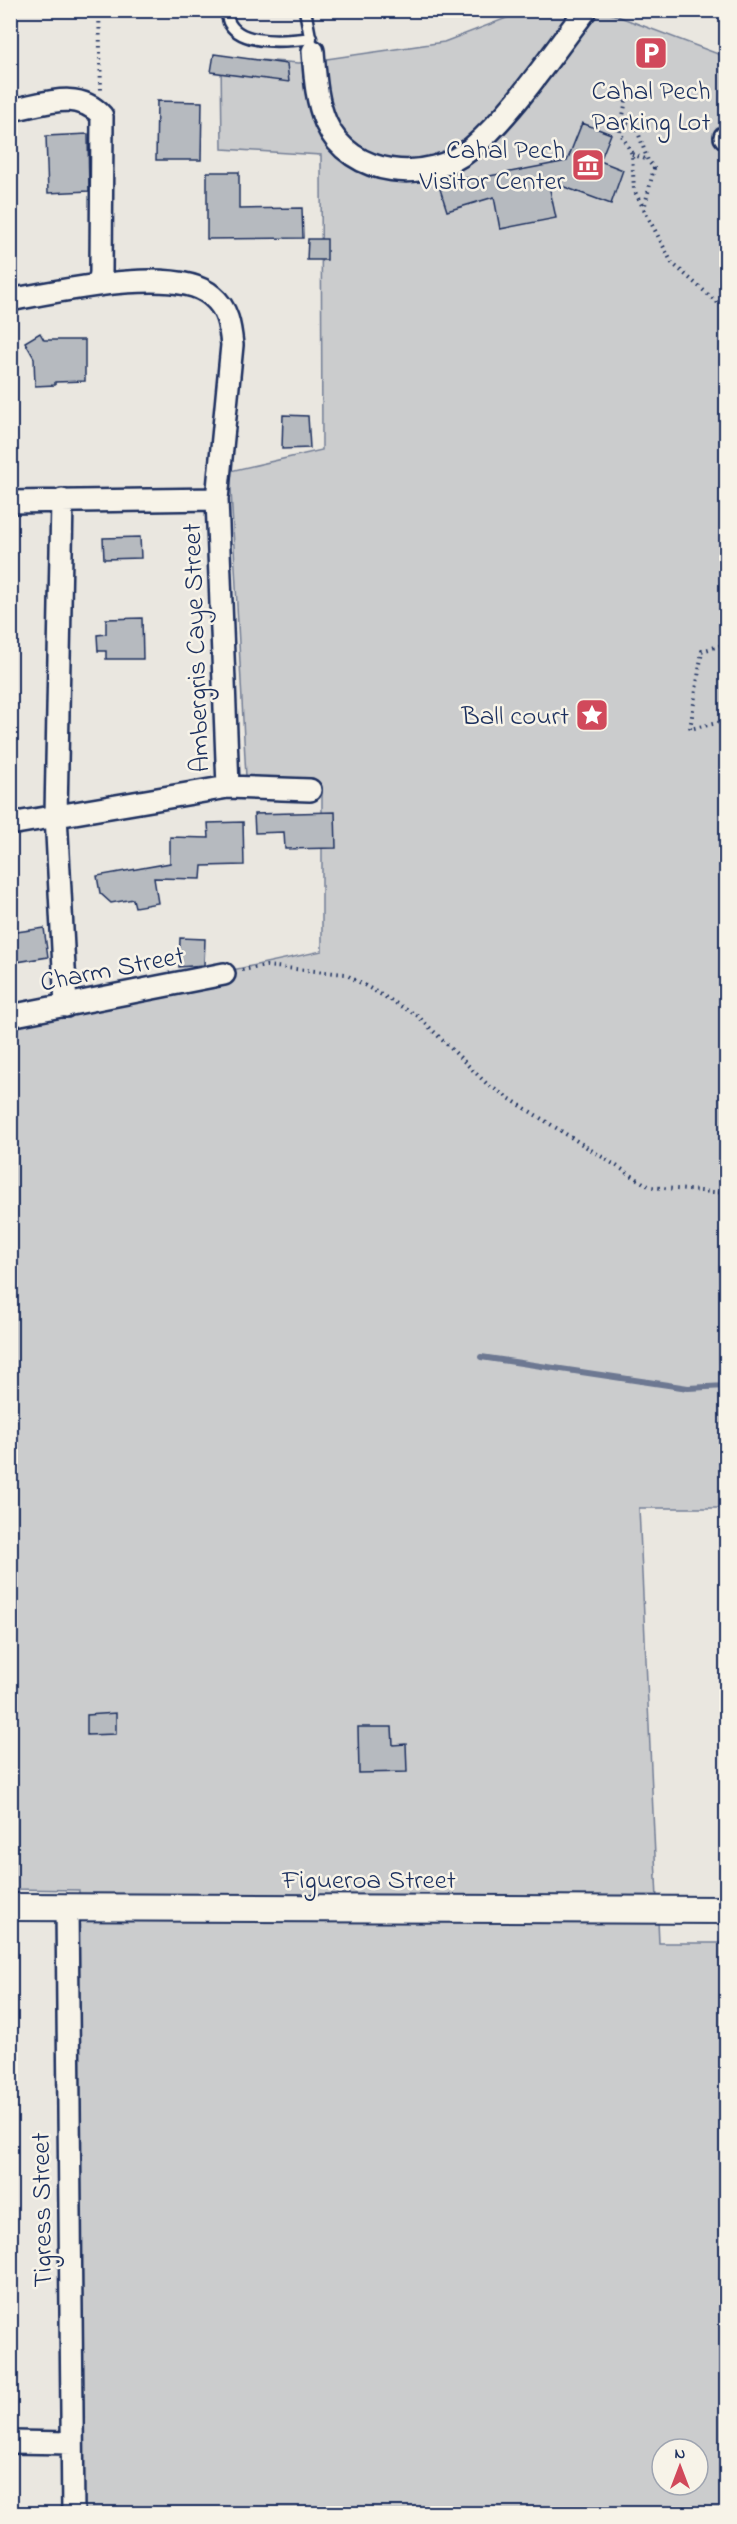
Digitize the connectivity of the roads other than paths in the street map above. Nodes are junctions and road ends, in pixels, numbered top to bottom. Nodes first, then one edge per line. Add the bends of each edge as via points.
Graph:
1 (226, 10) edge
2 (305, 10) edge
3 (586, 10) edge
4 (312, 45) junction
5 (10, 111) edge
6 (99, 284) junction
7 (10, 300) edge
8 (217, 499) junction
9 (62, 500) junction
10 (10, 502) edge
11 (228, 787) junction
12 (310, 790) dead end
13 (56, 815) junction
14 (10, 824) edge
15 (224, 974) road end
16 (66, 1006) junction
17 (10, 1016) edge
18 (10, 1907) edge
19 (67, 1907) junction
20 (726, 1910) edge
21 (10, 2442) edge
22 (72, 2443) junction
23 (73, 2514) edge

1 - 4 lane via 230,24 240,34
2 - 4 lane
3 - 4 street via 500,120 470,149 421,171 394,171 367,164 343,147 327,125 317,99
5 - 6 street via 68,99 94,106 102,116
6 - 7 street
6 - 8 street via 165,281 190,285 211,294 223,308 230,323 232,345
8 - 9 street, Ambergris Caye Street
8 - 11 street, Ambergris Caye Street
9 - 10 street, Ambergris Caye Street
9 - 13 street
11 - 12 street
11 - 13 street
13 - 14 street
13 - 16 street
15 - 16 street, Charm Street
16 - 17 street, Charm Street
18 - 19 street, Figueroa Street
19 - 20 street, Figueroa Street
19 - 22 street, Tigress Street
21 - 22 street
22 - 23 street, Tigress Street

